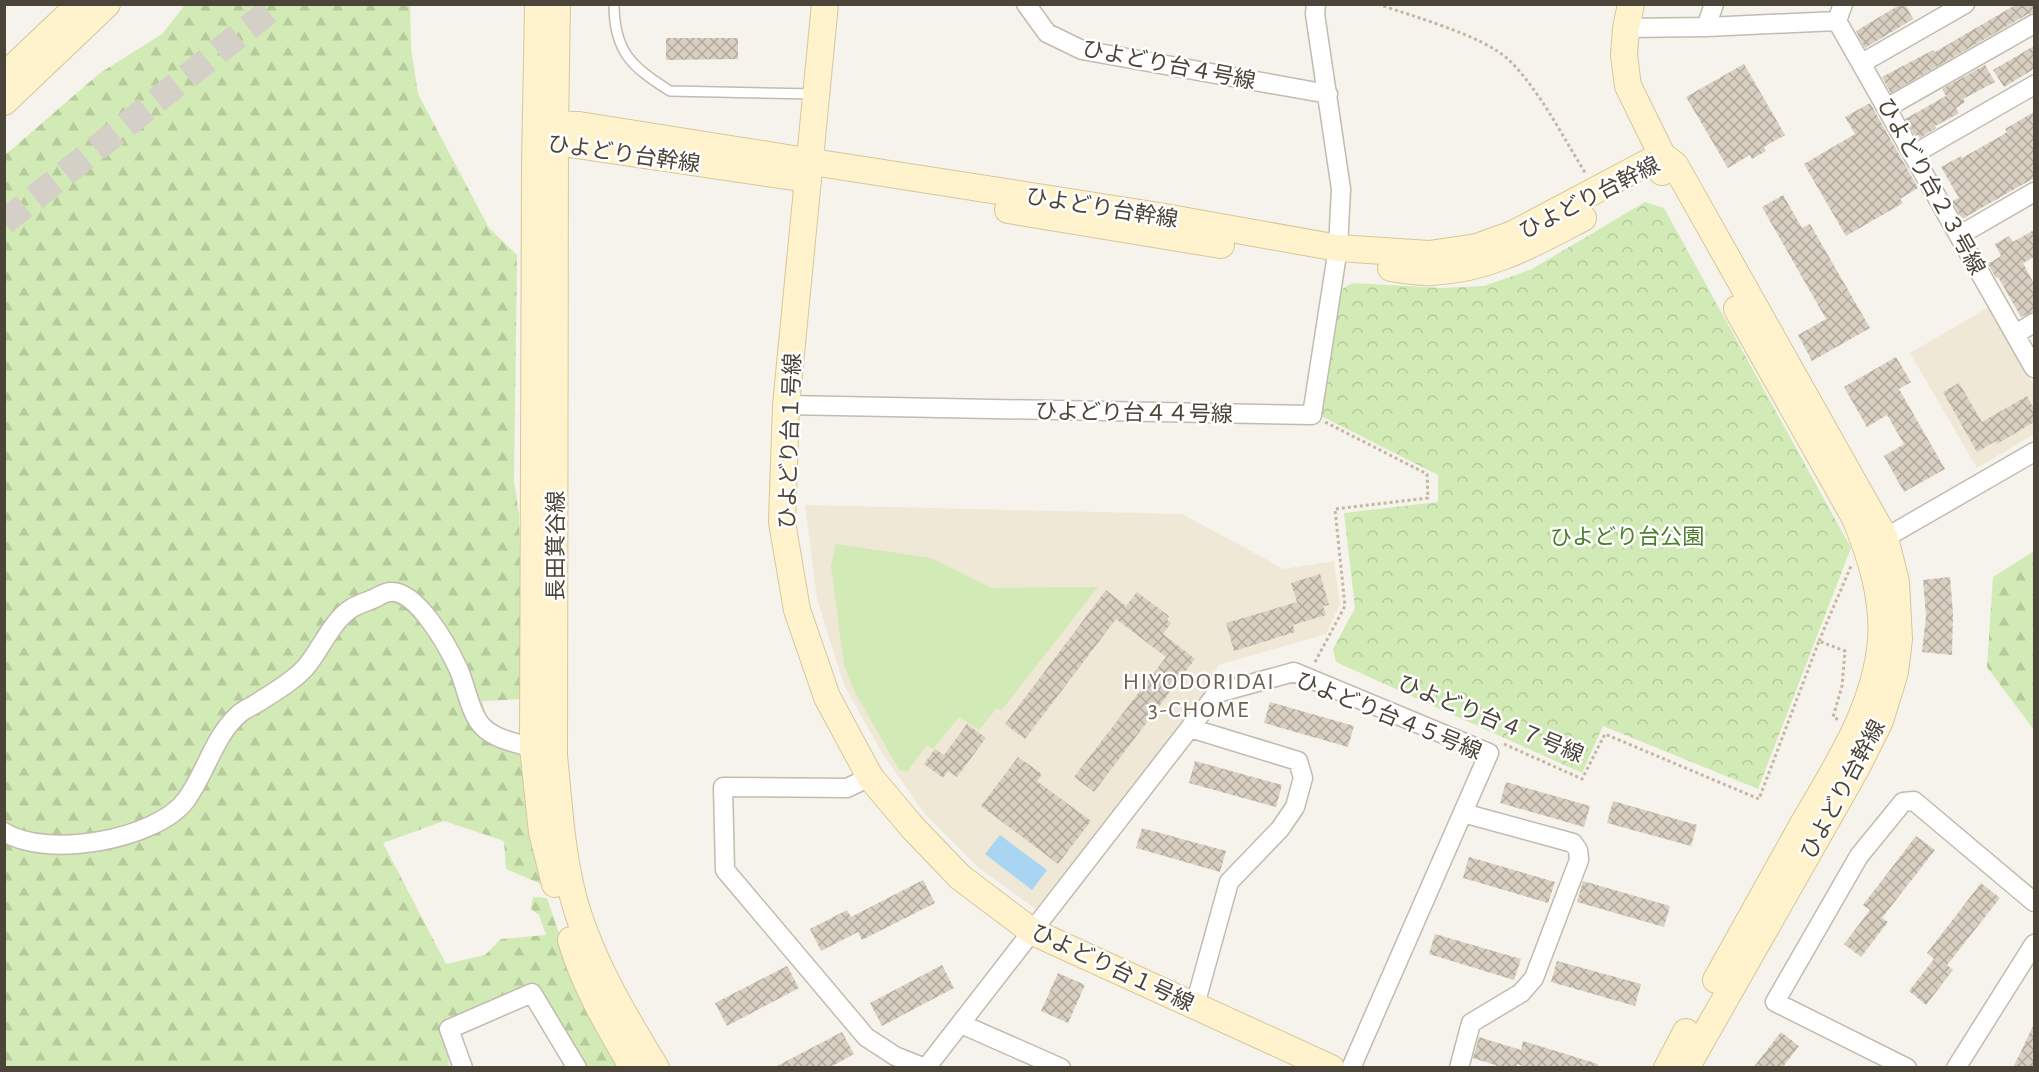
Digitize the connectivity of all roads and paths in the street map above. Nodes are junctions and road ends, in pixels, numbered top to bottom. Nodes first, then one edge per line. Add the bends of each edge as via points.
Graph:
1 (72, 4) edge
2 (80, 4) edge
3 (107, 4) edge
4 (538, 4) edge
5 (557, 4) edge
6 (614, 4) edge
7 (825, 4) edge
8 (1026, 4) edge
9 (1316, 4) edge
10 (1378, 4) edge
11 (1714, 4) edge
12 (1965, 4) edge
13 (1840, 13) edge
14 (1629, 16) edge
15 (2034, 24) edge
16 (1706, 27) junction
17 (35, 47) junction
18 (1863, 63) junction
19 (4, 76) edge
20 (2034, 84) edge
21 (817, 94) junction
22 (1328, 94) junction
23 (4, 102) edge
24 (1888, 107) junction
25 (546, 133) junction
26 (1914, 154) junction
27 (1666, 165) junction
28 (809, 170) junction
29 (1588, 178) dead end
30 (2034, 192) edge
31 (1960, 235) junction
32 (1336, 256) junction
33 (2034, 323) edge
34 (2015, 334) junction
35 (2034, 368) edge
36 (786, 405) junction
37 (1312, 415) junction
38 (2034, 452) edge
39 (1885, 538) junction
40 (1853, 562) dead end
41 (1819, 641) junction
42 (1306, 658) dead end
43 (1844, 722) dead end
44 (1190, 728) junction
45 (1497, 741) dead end
46 (533, 748) junction
47 (870, 777) junction
48 (1463, 813) junction
49 (4, 832) edge
50 (2034, 902) edge
51 (1032, 932) junction
52 (2034, 944) edge
53 (2028, 969) edge
54 (1195, 1005) junction
55 (961, 1024) junction
56 (463, 1068) edge
57 (577, 1068) edge
58 (633, 1068) edge
59 (656, 1068) edge
60 (926, 1068) edge
61 (1061, 1068) edge
62 (1331, 1068) edge
63 (1351, 1068) edge
64 (1459, 1068) edge
65 (1666, 1068) edge
66 (1686, 1068) edge
67 (1907, 1068) edge
68 (1956, 1068) edge

1 - 17 street
2 - 17 street
3 - 23 street
4 - 25 street, 長田箕谷線
5 - 25 street, 長田箕谷線
6 - 21 lane via 619,42 628,58 670,91
7 - 21 street, ひよどり台１号線
8 - 22 street, ひよどり台４号線 via 1047,33 1082,50
9 - 22 street
10 - 29 path via 1473,38 1507,59 1534,89
11 - 16 street
12 - 18 street
13 - 16 street
13 - 18 street, ひよどり台２３号線
14 - 16 street
14 - 27 street via 1624,55 1628,86
15 - 24 street
17 - 19 street
18 - 24 street, ひよどり台２３号線
20 - 26 street
21 - 28 street, ひよどり台１号線
22 - 32 street via 1341,189
24 - 26 street, ひよどり台２３号線
25 - 28 street, ひよどり台幹線 via 590,127
25 - 46 street, 長田箕谷線
25 - 59 street, 長田箕谷線 via 554,756 562,831 573,896 591,947 619,1007
26 - 31 street, ひよどり台２３号線
27 - 32 street, ひよどり台幹線 via 1477,247 1429,254
27 - 39 street, ひよどり台幹線
27 - 65 street, ひよどり台幹線 via 1867,546 1878,586 1881,640 1864,713
28 - 32 street, ひよどり台幹線 via 1159,216
28 - 36 street, ひよどり台１号線
30 - 31 street
31 - 34 street, ひよどり台２３号線
32 - 37 street
33 - 34 street
34 - 35 street, ひよどり台２３号線
36 - 37 street, ひよどり台４４号線
36 - 47 street, ひよどり台１号線 via 782,522 797,610 827,696
37 - 42 path via 1427,474 1428,498 1335,509 1345,606 1315,662
38 - 39 street
39 - 66 street, ひよどり台幹線 via 1896,582 1899,639 1895,672 1880,721
40 - 41 path, ひよどり台４７号線
41 - 43 path via 1845,651 1842,686 1833,717
41 - 45 path, ひよどり台４７号線 via 1758,799 1605,734 1582,779
44 - 48 street, ひよどり台４５号線 via 1216,693 1294,672 1490,753
44 - 51 street, ひよどり台４５号線
44 - 54 street via 1298,761 1303,778 1295,807 1280,829 1228,882
46 - 49 street via 511,742 481,726 458,667 432,622 406,595 390,592 351,609 290,683 239,714 221,735 186,800 174,812 144,829 112,840 74,844 32,842
46 - 58 street, 長田箕谷線 via 542,832 575,954 602,1017
47 - 51 street, ひよどり台１号線 via 960,877
47 - 60 street via 847,788 723,787 725,870 866,1037 895,1056
48 - 63 street, ひよどり台４５号線
48 - 64 street via 1573,843 1579,860 1534,978 1521,993 1470,1023
50 - 67 street via 1914,801 1903,802 1859,855 1775,1002
51 - 54 street, ひよどり台１号線
51 - 55 street, ひよどり台４５号線
52 - 53 street
53 - 68 street
54 - 62 street, ひよどり台１号線
55 - 60 street, ひよどり台４５号線
55 - 61 street
56 - 57 street via 448,1029 532,993

